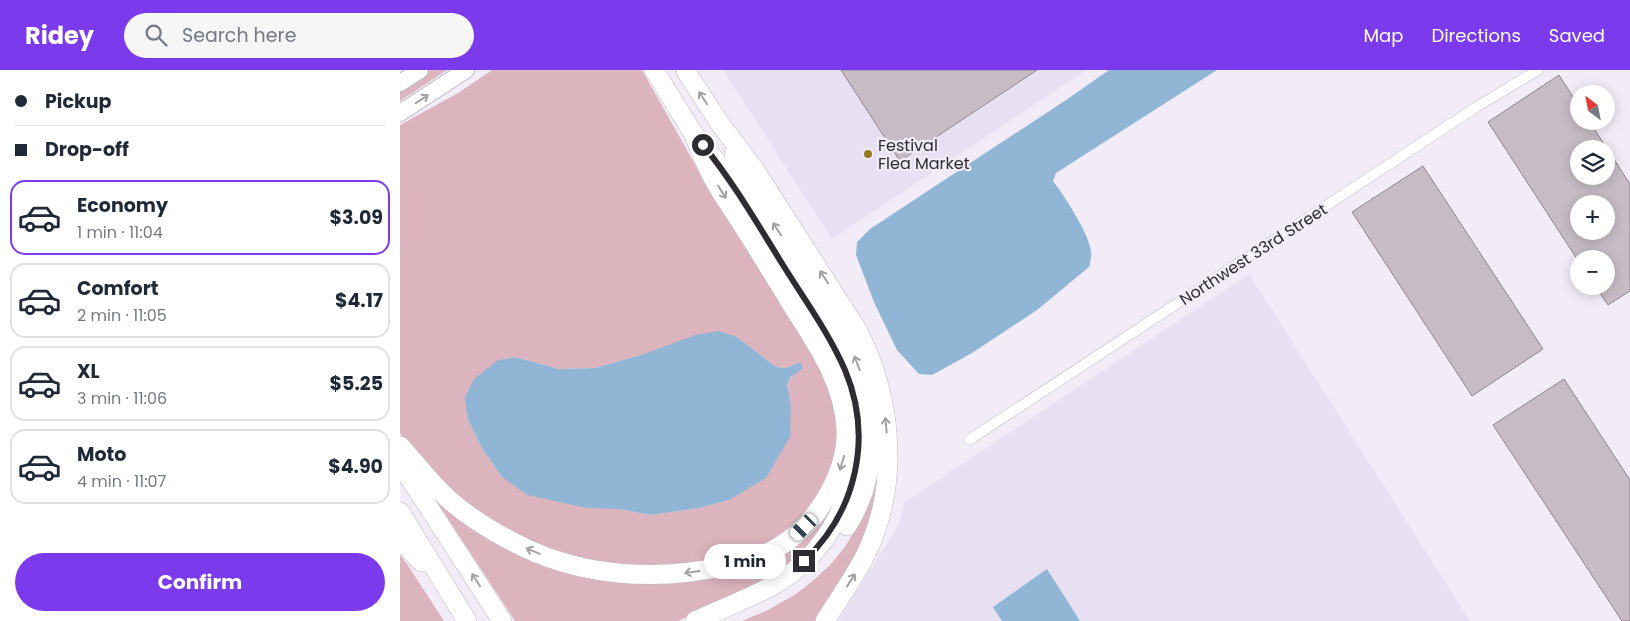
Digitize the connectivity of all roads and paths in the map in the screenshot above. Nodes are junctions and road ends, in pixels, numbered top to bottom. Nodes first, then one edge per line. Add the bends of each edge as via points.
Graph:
1 (420, 70) edge
2 (466, 70) edge
3 (654, 70) edge
4 (685, 70) edge
5 (1538, 70) edge
6 (400, 83) edge
7 (400, 114) edge
8 (721, 126) junction
9 (693, 132) junction
10 (970, 440) dead end
11 (400, 446) edge
12 (400, 463) edge
13 (400, 512) edge
14 (400, 540) edge
15 (450, 595) junction
16 (467, 621) edge
17 (502, 621) edge
18 (695, 621) edge
19 (724, 621) edge
20 (825, 621) edge

1 - 6 main road
7 -> 2 main road
3 - 9 highway
8 -> 4 highway
5 - 10 street, Northwest 33rd Street via 1478,106
19 -> 8 highway via 794,586 827,555 852,518 861,498 871,442 868,402 856,360 841,329 745,178
20 -> 8 highway via 865,557 878,525 888,478 889,450 884,409 874,370 858,331 755,170
9 -> 11 highway via 713,178 828,366 843,404 846,448 841,466 812,519 779,547 736,564 654,575 603,571 526,548 480,523 439,490
9 - 18 highway via 724,171 834,348 850,385 858,424 853,482 839,517 812,553 775,584
17 -> 12 highway
13 - 15 highway
14 - 15 highway
15 - 16 highway

